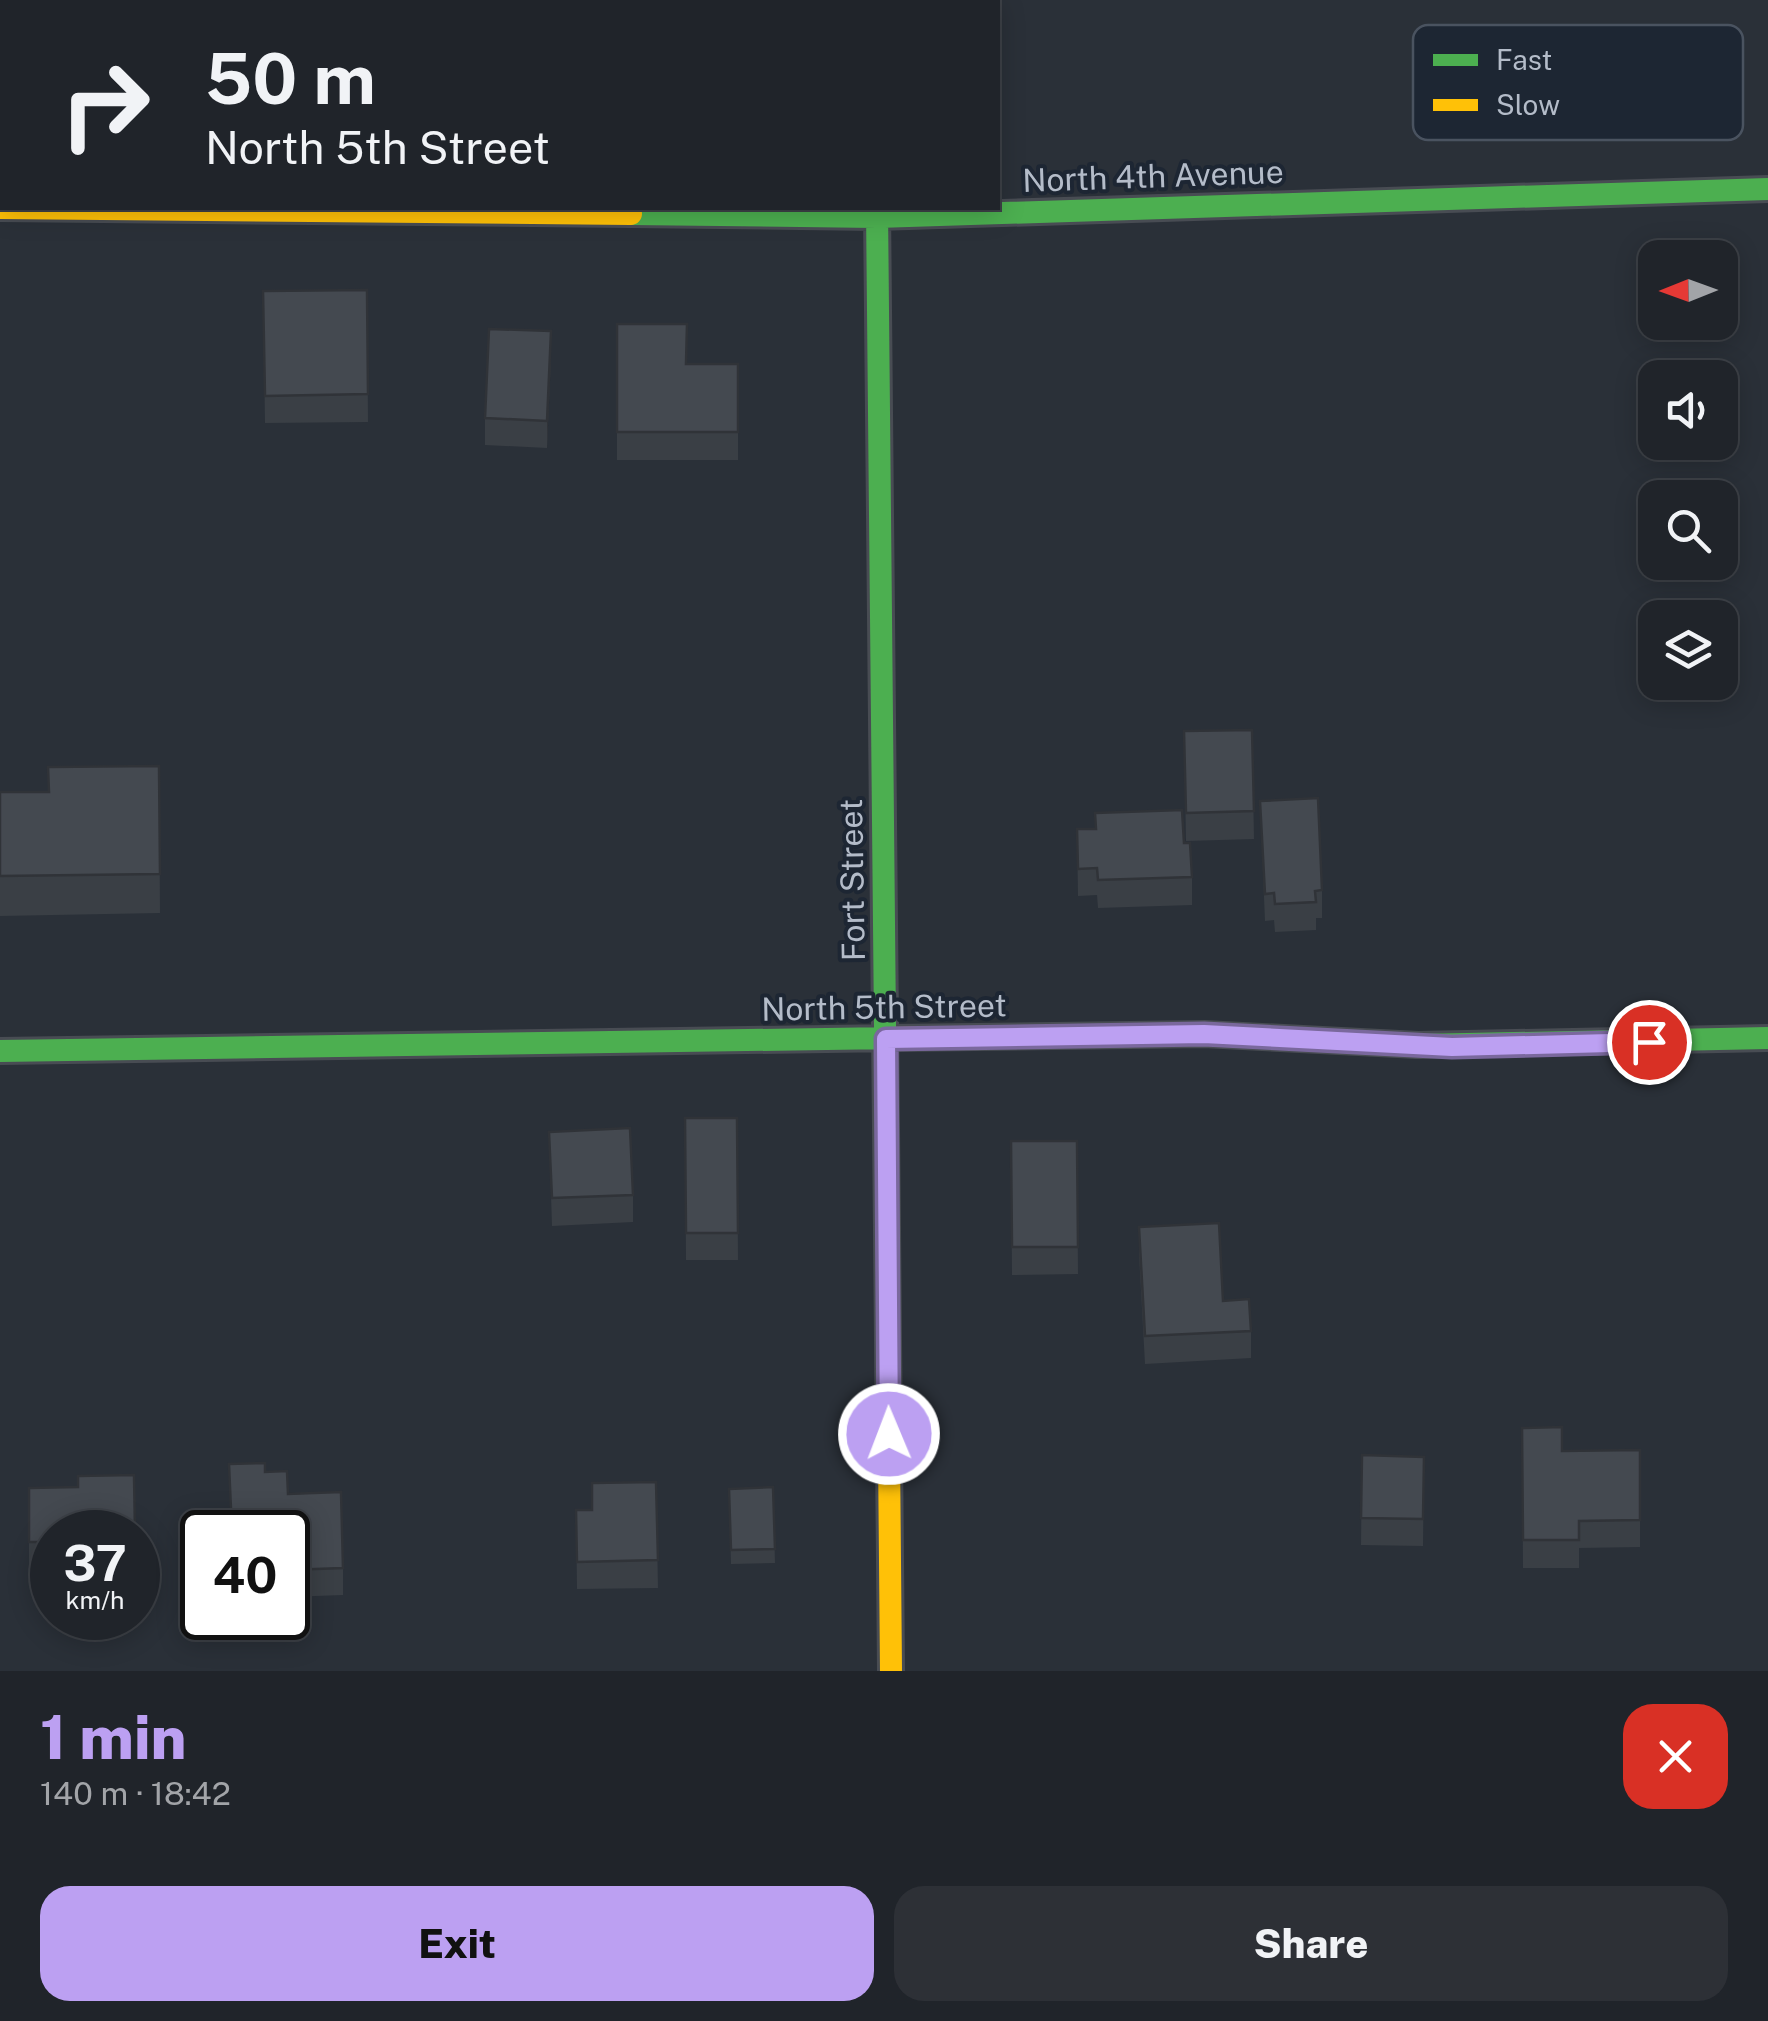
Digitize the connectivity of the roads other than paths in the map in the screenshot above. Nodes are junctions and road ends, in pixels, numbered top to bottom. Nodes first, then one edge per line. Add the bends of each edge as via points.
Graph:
1 (1768, 189) edge
2 (1000, 209) edge
3 (438, 210) edge
4 (954, 210) edge
5 (877, 212) edge
6 (1768, 1038) edge
7 (886, 1039) junction
8 (0, 1051) edge
9 (891, 1671) edge

1 - 2 street, North 4th Avenue
3 - 5 street, North 4th Avenue
4 - 5 street, North 4th Avenue
5 - 7 street, Fort Street
6 - 7 street, North 5th Street via 1452,1047 1204,1034
7 - 8 street, North 5th Street
7 - 9 street, Fort Street

